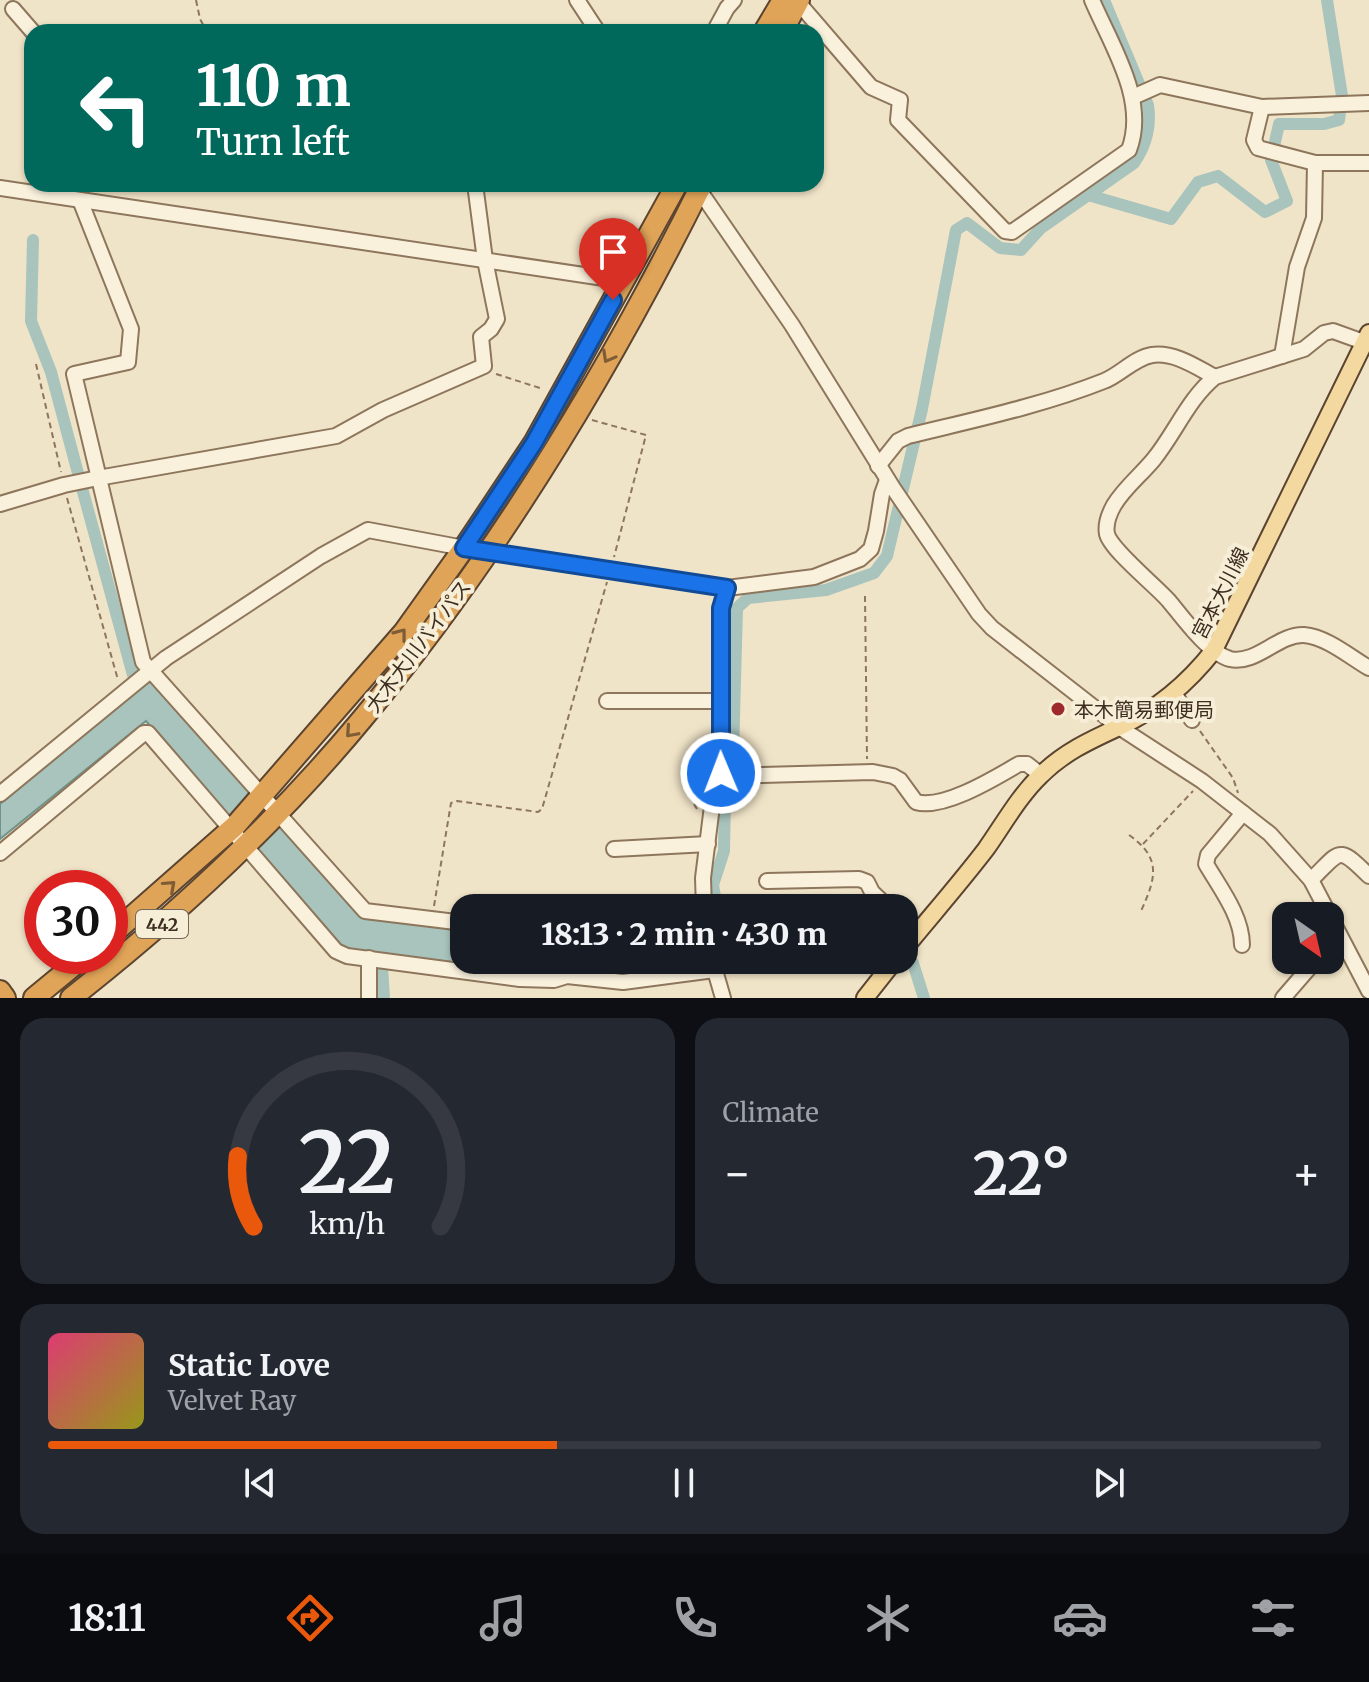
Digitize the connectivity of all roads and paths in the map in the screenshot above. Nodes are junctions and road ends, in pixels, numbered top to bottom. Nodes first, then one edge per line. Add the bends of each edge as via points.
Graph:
1 (196, 0) edge
2 (577, 0) edge
3 (734, 0) edge
4 (1092, 0) edge
5 (794, 1) edge
6 (13, 9) dead end
7 (26, 24) edge
8 (203, 24) edge
9 (593, 24) edge
10 (718, 24) edge
11 (772, 24) edge
12 (785, 24) edge
13 (814, 24) edge
14 (824, 35) edge
15 (1140, 94) junction
16 (1363, 104) edge
17 (1262, 107) junction
18 (1315, 163) junction
19 (1369, 163) edge
20 (0, 188) edge
21 (24, 189) edge
22 (52, 192) edge
23 (476, 192) edge
24 (673, 192) edge
25 (696, 192) edge
26 (703, 192) edge
27 (80, 200) junction
28 (485, 260) junction
29 (624, 281) junction
30 (1368, 340) edge
31 (1282, 356) junction
32 (36, 364) dead end
33 (484, 366) junction
34 (1215, 377) junction
35 (560, 399) junction
36 (578, 412) junction
37 (878, 466) junction
38 (98, 478) junction
39 (890, 484) junction
40 (64, 485) junction
41 (0, 504) edge
42 (464, 548) junction
43 (490, 551) junction
44 (611, 571) junction
45 (727, 588) junction
46 (865, 596) dead end
47 (1214, 650) junction
48 (1369, 668) edge
49 (150, 670) junction
50 (1173, 692) junction
51 (122, 693) junction
52 (607, 701) dead end
53 (720, 701) junction
54 (1192, 720) joint
55 (1119, 727) junction
56 (867, 772) junction
57 (730, 774) junction
58 (1041, 775) junction
59 (1202, 781) junction
60 (0, 794) edge
61 (261, 799) junction
62 (1243, 813) junction
63 (275, 815) junction
64 (234, 828) junction
65 (1129, 835) dead end
66 (246, 844) junction
67 (708, 844) junction
68 (1143, 844) junction
69 (614, 849) dead end
70 (0, 853) edge
71 (1369, 876) edge
72 (1311, 880) junction
73 (767, 881) dead end
74 (704, 894) edge
75 (874, 894) edge
76 (1320, 902) edge
77 (1141, 911) dead end
78 (431, 919) junction
79 (128, 920) edge
80 (450, 921) edge
81 (918, 926) edge
82 (1242, 945) dead end
83 (1344, 952) edge
84 (369, 958) junction
85 (450, 969) edge
86 (63, 974) edge
87 (484, 974) edge
88 (665, 974) edge
89 (716, 974) edge
90 (884, 974) edge
91 (1304, 974) edge
92 (0, 991) edge
93 (1369, 991) edge
94 (5, 998) edge
95 (34, 998) edge
96 (71, 998) edge
97 (369, 998) edge
98 (723, 998) edge
99 (865, 998) edge
100 (1283, 998) edge

1 - 8 path
2 - 9 street
3 - 10 street
4 - 15 street
5 - 11 highway
5 - 12 highway
5 - 13 street
6 - 7 street
14 - 15 street via 864,80 900,100 898,120 1005,231 1012,232 1129,150
15 - 17 street via 1160,85
16 - 17 street
17 - 18 street via 1254,140 1258,148
18 - 19 street
18 - 31 street via 1314,218 1297,267
20 - 21 street
22 - 27 street
23 - 28 street
24 - 29 highway, 大木大川バイパス / 442
25 -> 36 highway, 大木大川バイパス / 442
26 - 37 street
27 - 28 street
27 - 38 street via 131,329 128,362 74,374
28 - 29 street
28 - 33 street via 497,319 481,337
29 - 35 highway, 大木大川バイパス / 442
30 - 31 street via 1333,331
30 - 47 main road, 宮本大川線
31 - 34 street
32 - 40 path
33 - 35 path via 552,391
33 - 38 street via 336,436
34 - 37 street via 1178,358 1152,355 1106,381 1073,392 908,436
34 - 47 street via 1107,521 1112,544
35 - 42 highway, 大木大川バイパス / 442
36 - 43 highway, 大木大川バイパス / 442
36 - 44 path via 646,435
37 - 39 street
38 - 40 street
38 - 49 street via 143,662
39 - 45 street via 882,494 871,549 860,559 814,577
39 - 55 street via 992,628
40 - 41 street
40 - 51 path
42 - 43 street
42 - 49 street via 368,530
61 -> 42 highway, 大木大川バイパス / 442 via 404,632
43 - 44 street
43 -> 63 highway, 大木大川バイパス / 442 via 362,720
44 - 45 street
44 - 78 path via 542,809 451,803
45 - 53 street via 721,608
46 - 56 path
47 - 48 street via 1237,660 1305,635
47 - 50 main road, 宮本大川線
49 - 51 street
49 - 61 street
50 - 54 street
50 - 55 main road, 宮本大川線
51 - 60 street
52 - 53 street
53 - 57 street
54 - 62 path via 1233,778
55 - 58 main road, 宮本大川線 via 1082,744
55 - 59 street
56 - 57 street
56 - 58 street via 893,776 916,802 930,804 1019,764
57 - 67 street via 713,798
58 - 81 main road, 宮本大川線
59 - 62 street
59 - 68 path
61 - 63 street
61 - 64 highway, 大木大川バイパス / 442
62 - 72 street
62 - 82 street via 1206,864 1233,911
63 - 66 highway, 大木大川バイパス / 442
63 - 78 street via 365,911
64 - 66 street
64 - 70 street via 144,733
79 -> 64 highway, 大木大川バイパス / 442
65 - 68 path
66 - 84 street via 336,951
66 - 96 highway, 大木大川バイパス / 442 via 178,910
67 - 69 street
67 - 74 street
68 - 77 path via 1154,865 1154,879
71 - 72 street via 1343,853
72 - 76 street
73 - 75 street via 859,879
78 - 80 street
83 - 93 street
84 - 85 street
84 - 97 street
86 - 95 highway
87 - 88 street via 623,982
89 - 98 street
90 - 99 main road
91 - 100 street
92 - 94 highway

